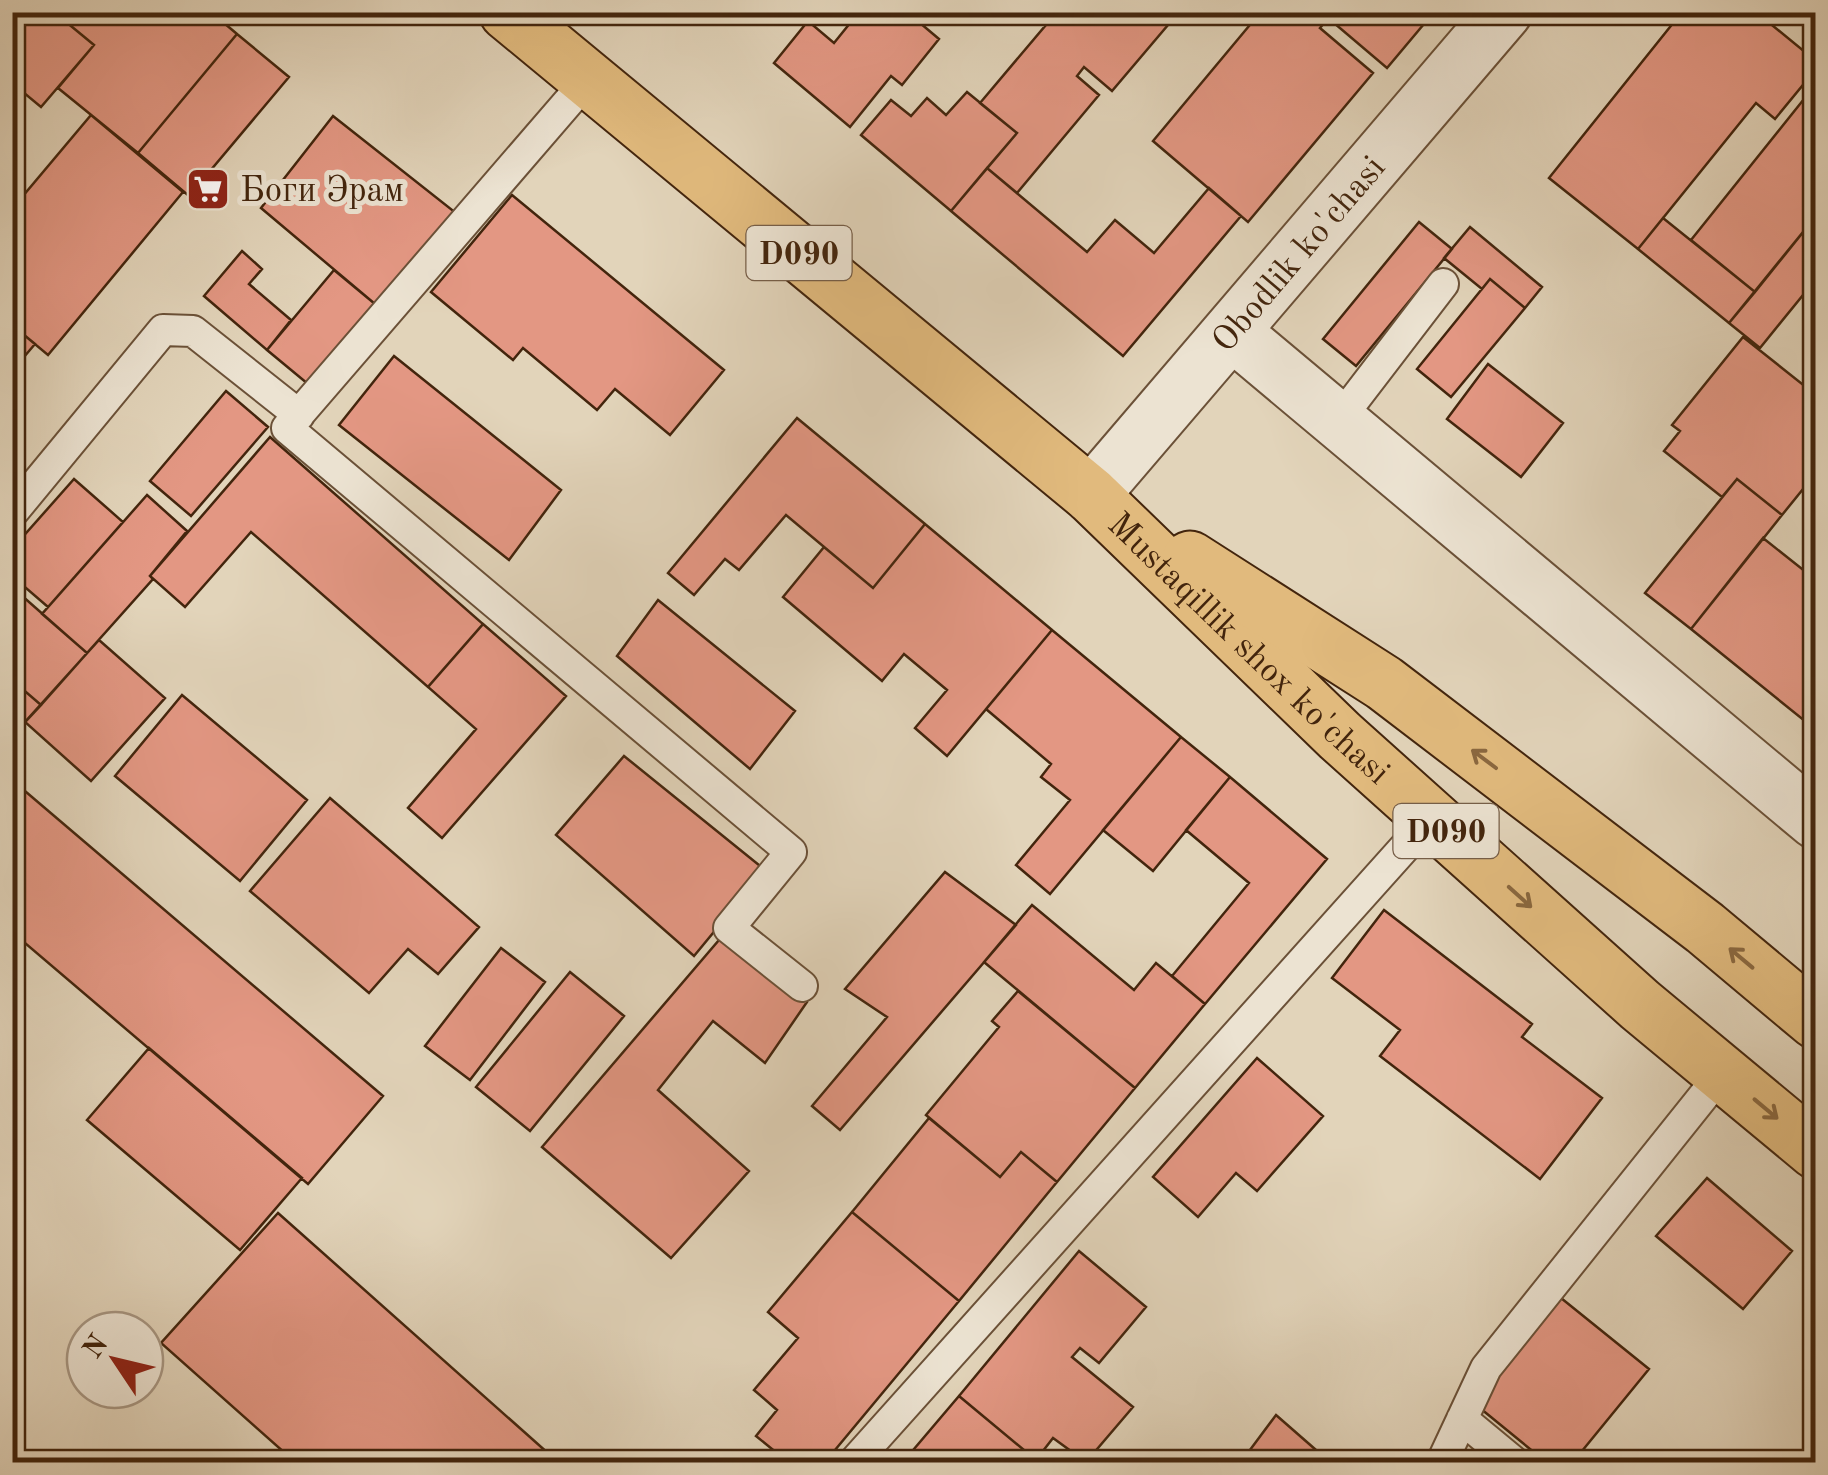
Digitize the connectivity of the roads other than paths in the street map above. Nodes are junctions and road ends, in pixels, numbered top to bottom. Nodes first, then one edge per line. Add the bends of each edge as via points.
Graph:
1 (507, 12) edge
2 (1504, 12) edge
3 (589, 78) junction
4 (1443, 284) dead end
5 (1232, 332) junction
6 (299, 415) junction
7 (1338, 421) junction
8 (1091, 495) junction
9 (12, 514) edge
10 (1431, 818) junction
11 (1816, 821) edge
12 (802, 986) dead end
13 (1816, 1020) edge
14 (1722, 1073) junction
15 (1816, 1151) edge
16 (1462, 1419) junction
17 (854, 1462) edge
18 (1442, 1462) edge
19 (1514, 1462) edge

1 - 3 main road, Mustaqillik shox ko'chasi / D090
2 - 5 street, Obodlik ko'chasi
3 - 6 lane
3 - 8 main road, Mustaqillik shox ko'chasi / D090
4 - 7 lane
5 - 7 street
5 - 8 street, Obodlik ko'chasi
6 - 9 lane via 193,331 163,330
6 - 12 lane via 287,428 792,852 730,928
7 - 11 street
8 - 10 main road, Mustaqillik shox ko'chasi / D090
13 -> 8 main road, Mustaqillik shox ko'chasi / D090 via 1384,683
10 -> 14 main road, Mustaqillik shox ko'chasi / D090
10 - 17 lane
14 -> 15 main road, Mustaqillik shox ko'chasi / D090
14 - 16 lane via 1486,1368
16 - 18 lane
16 - 19 lane

